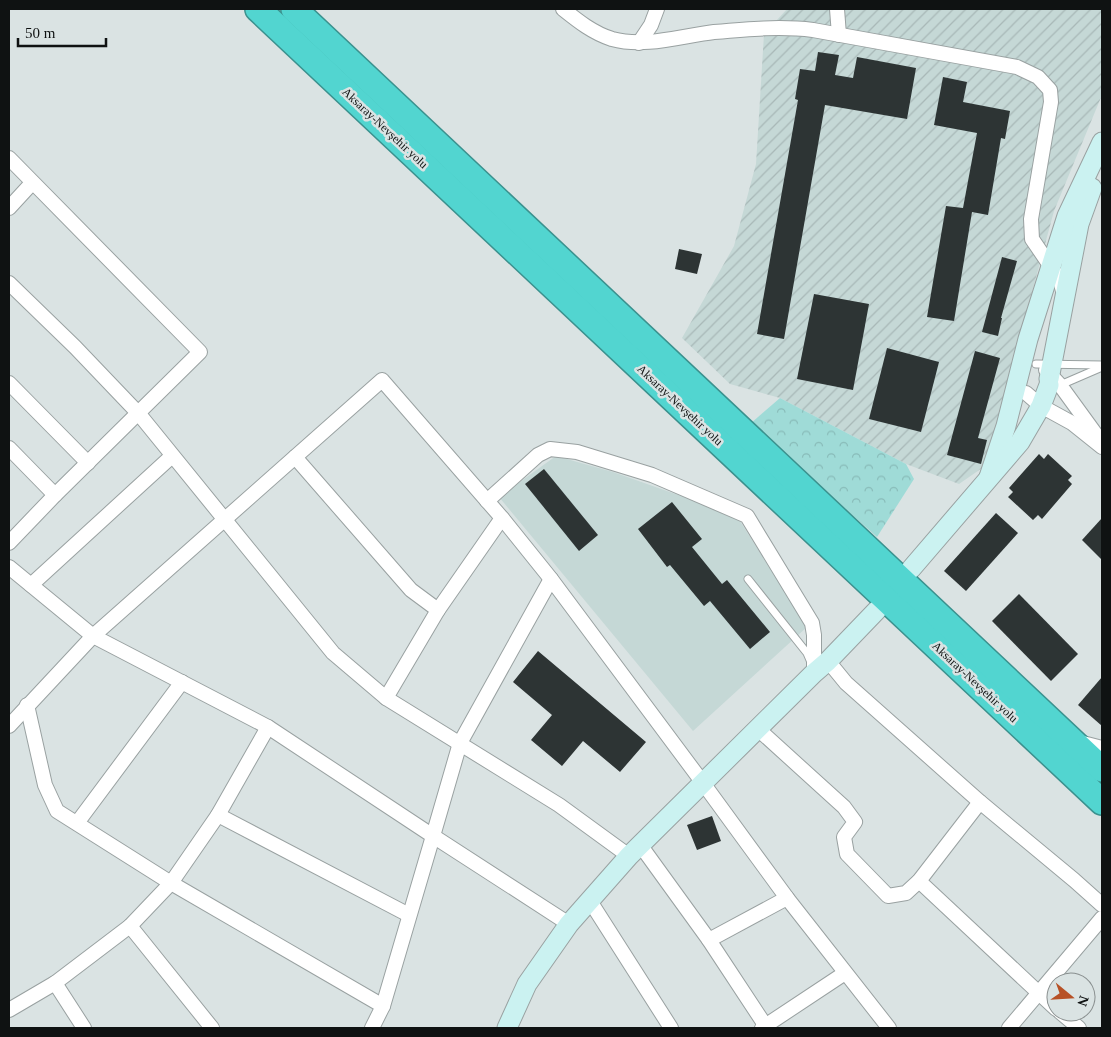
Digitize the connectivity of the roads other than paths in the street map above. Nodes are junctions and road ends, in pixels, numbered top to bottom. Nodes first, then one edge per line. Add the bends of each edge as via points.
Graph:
1 (258, 9) edge
2 (294, 9) edge
3 (564, 9) edge
4 (657, 9) edge
5 (837, 9) edge
6 (839, 35) junction
7 (639, 43) junction
8 (1102, 142) edge
9 (9, 158) edge
10 (1102, 160) edge
11 (32, 183) junction
12 (9, 208) edge
13 (1051, 267) junction
14 (9, 283) edge
15 (1064, 296) junction
16 (1102, 366) edge
17 (1019, 375) junction
18 (9, 382) edge
19 (1045, 382) junction
20 (139, 414) junction
21 (1102, 442) edge
22 (1102, 447) edge
23 (9, 448) edge
24 (172, 456) junction
25 (295, 457) junction
26 (88, 463) junction
27 (989, 477) junction
28 (55, 495) junction
29 (487, 501) junction
30 (502, 518) junction
31 (224, 519) junction
32 (9, 543) edge
33 (9, 567) edge
34 (911, 570) dead end
35 (551, 579) junction
36 (748, 579) dead end
37 (31, 585) junction
38 (438, 610) junction
39 (877, 610) dead end
40 (93, 636) junction
41 (821, 667) junction
42 (182, 682) junction
43 (386, 698) junction
44 (27, 706) junction
45 (9, 726) edge
46 (268, 727) junction
47 (758, 729) junction
48 (1072, 740) junction
49 (460, 743) junction
50 (1102, 748) edge
51 (1102, 769) edge
52 (1076, 777) junction
53 (703, 782) junction
54 (980, 802) junction
55 (1102, 802) edge
56 (1102, 808) edge
57 (218, 815) junction
58 (77, 823) junction
59 (432, 836) junction
60 (635, 851) junction
61 (919, 881) junction
62 (171, 883) junction
63 (787, 898) junction
64 (1100, 898) edge
65 (590, 901) junction
66 (409, 915) junction
67 (1102, 918) edge
68 (569, 924) junction
69 (130, 926) junction
70 (709, 940) junction
71 (845, 973) junction
72 (56, 983) junction
73 (1038, 993) junction
74 (1046, 1000) edge
75 (383, 1006) junction
76 (9, 1010) edge
77 (205, 1026) edge
78 (84, 1028) edge
79 (372, 1028) edge
80 (507, 1028) edge
81 (671, 1028) edge
82 (765, 1028) edge
83 (889, 1028) edge
84 (1009, 1028) edge

1 - 52 highway, Aksaray-Nevşehir yolu
2 - 48 highway, Aksaray-Nevşehir yolu
3 - 7 street via 585,26 611,38
4 - 7 street
5 - 6 street
6 - 7 street via 790,27 716,32
6 - 13 street via 1017,67 1038,77 1050,90 1051,102 1031,219 1032,239
8 - 13 street via 1067,216
9 - 11 street
10 - 15 street via 1080,224
11 - 12 street
11 - 20 street via 200,352
13 - 15 street via 1060,280
13 - 17 street
14 - 20 street
15 - 19 street
16 - 19 lane
16 - 19 lane
17 - 19 street via 1020,385
17 - 27 street
18 - 26 street
19 - 21 street
19 - 22 street via 1072,423
19 - 27 street via 1020,442
20 - 24 street
20 - 26 street
23 - 28 street
24 - 31 street
24 - 37 street
25 - 29 street via 382,380
25 - 31 street
25 - 38 street via 411,590
26 - 28 street
27 - 34 street
28 - 32 street
29 - 30 street
29 - 41 street via 538,455 550,449 577,452 652,475 731,508 746,516 812,623
30 - 35 street
30 - 38 street
31 - 40 street
31 - 43 street via 333,653
33 - 37 street
35 - 49 street
35 - 53 street
36 - 41 lane
37 - 40 street
38 - 43 street
39 - 41 street
40 - 42 street
40 - 44 street
41 - 47 street
41 - 54 street via 846,683
42 - 46 street
42 - 58 street
43 - 49 street
44 - 45 street
44 - 58 street via 45,785 57,811
46 - 57 street
46 - 59 street
47 - 53 street
47 - 61 street via 844,807 855,822 844,838 847,854 888,896 906,892
48 - 50 street
48 - 51 highway, Aksaray-Nevşehir yolu
49 - 59 street
49 - 60 street
52 - 55 highway, Aksaray-Nevşehir yolu
52 - 56 street
53 - 60 street
53 - 63 street
54 - 61 street
54 - 64 street
57 - 62 street
57 - 66 street
58 - 62 street
59 - 66 street
59 - 68 street
60 - 65 street
60 - 70 street
61 - 73 street
62 - 69 street
62 - 75 street
63 - 70 street
63 - 71 street
65 - 68 street
65 - 81 street
66 - 75 street
67 - 73 street
68 - 80 street via 527,984
69 - 72 street
69 - 77 street
70 - 82 street
71 - 82 street
71 - 83 street
72 - 76 street
72 - 78 street
73 - 74 street
73 - 84 street
75 - 79 street

